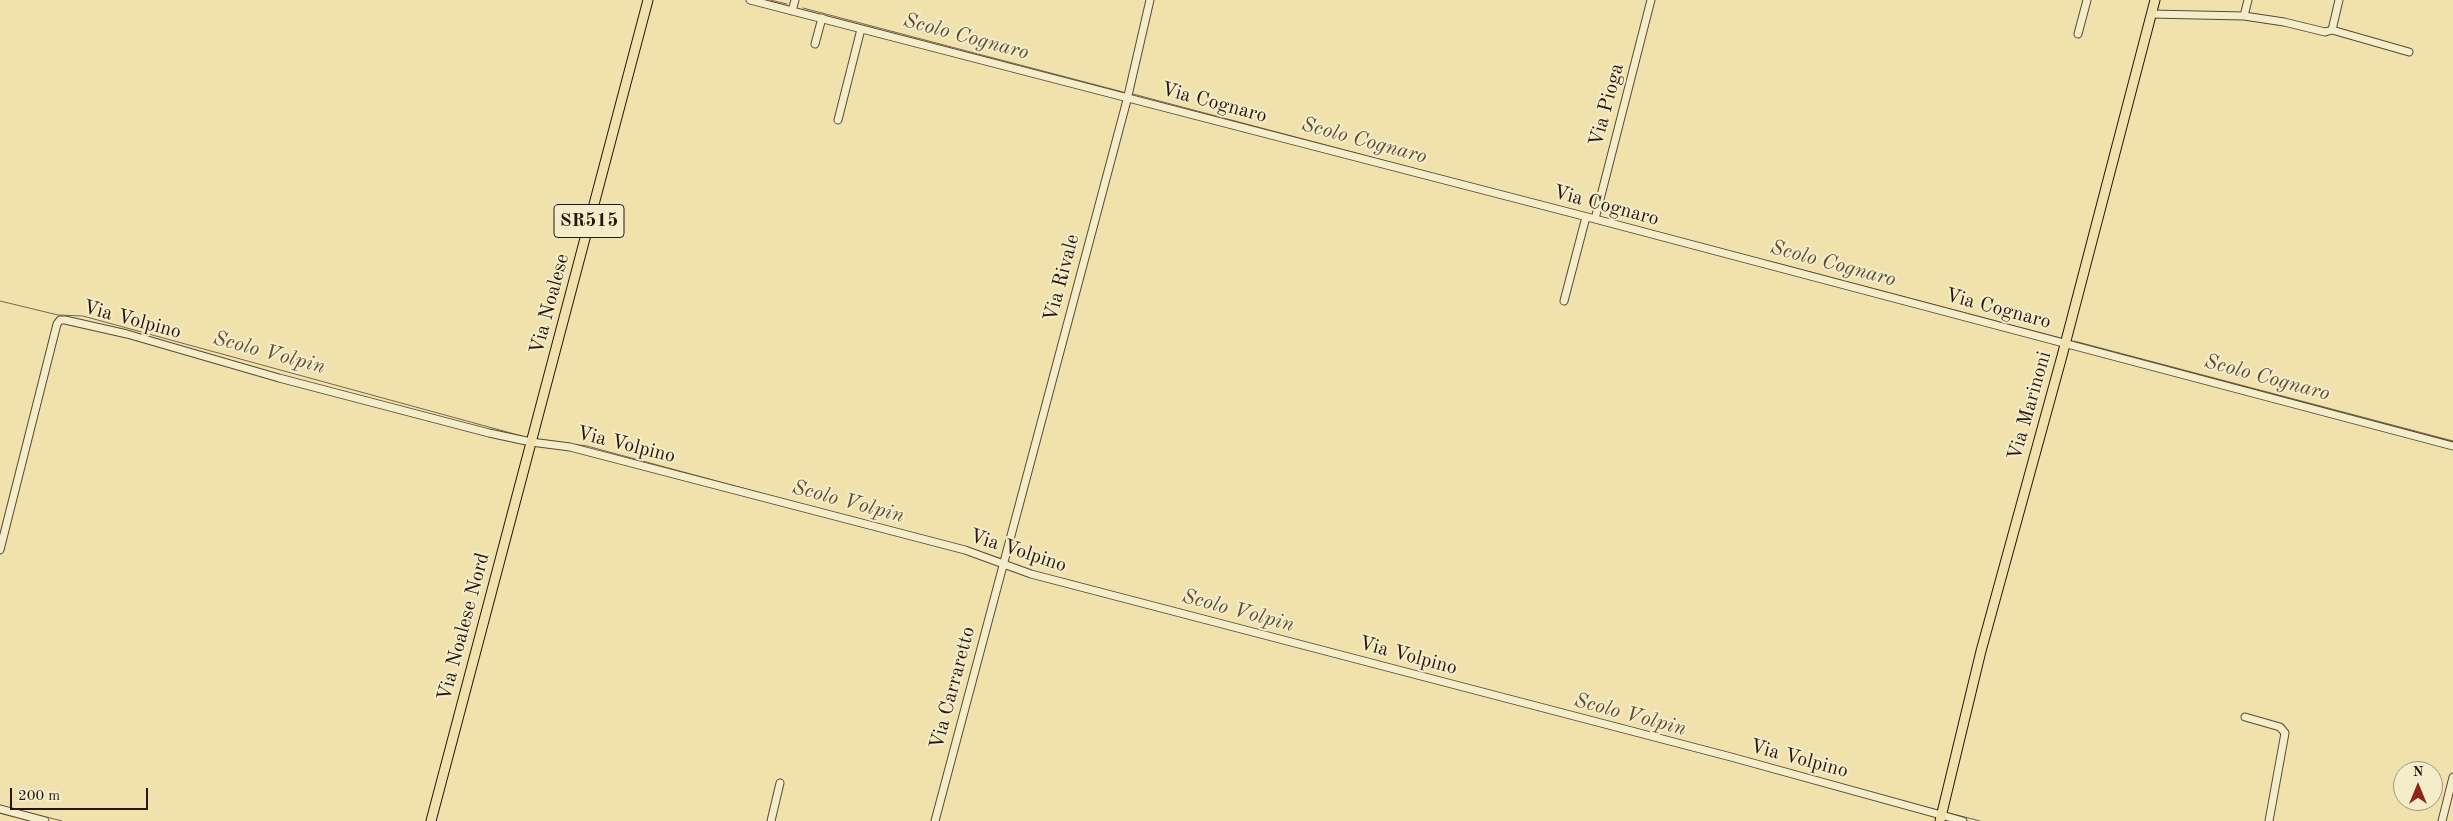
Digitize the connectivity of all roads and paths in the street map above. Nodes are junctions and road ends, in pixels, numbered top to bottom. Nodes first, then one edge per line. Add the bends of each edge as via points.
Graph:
1 (648, 0) edge
2 (750, 0) edge
3 (795, 0) edge
4 (1150, 0) edge
5 (1651, 0) edge
6 (2087, 0) edge
7 (2155, 0) edge
8 (2248, 0) edge
9 (2340, 0) edge
10 (792, 10) junction
11 (2151, 14) junction
12 (2244, 16) junction
13 (822, 18) junction
14 (861, 28) junction
15 (2332, 30) junction
16 (2078, 34) dead end
17 (815, 44) dead end
18 (2409, 52) dead end
19 (1126, 97) junction
20 (838, 120) dead end
21 (1586, 217) junction
22 (1595, 219) junction
23 (1564, 302) dead end
24 (2066, 344) junction
25 (531, 442) junction
26 (2453, 446) edge
27 (0, 550) edge
28 (1003, 561) junction
29 (2244, 718) dead end
30 (2453, 777) edge
31 (780, 783) dead end
32 (0, 809) edge
33 (1941, 819) edge
34 (45, 821) edge
35 (431, 821) edge
36 (771, 821) edge
37 (935, 821) edge
38 (1963, 821) edge
39 (2269, 821) edge
40 (2442, 821) edge

1 - 25 main road, Via Noalese / SR515
2 - 10 street, Via Cognaro
3 - 10 street
4 - 19 street, Via Rivale
5 - 22 street, Via Pioga
6 - 16 street
7 - 11 main road, Via Marinoni
8 - 12 street
9 - 15 street
10 - 13 street, Via Cognaro
11 - 12 street
11 - 24 main road, Via Marinoni
12 - 15 street via 2325,32
13 - 14 street, Via Cognaro
13 - 17 street
14 - 19 street, Via Cognaro
14 - 20 street
15 - 18 street
19 - 21 street, Via Cognaro
19 - 28 street, Via Rivale
21 - 22 street, Via Cognaro
21 - 23 street
22 - 24 street, Via Cognaro
24 - 26 street, Via Cognaro
24 - 33 main road, Via Marinoni via 1979,659
25 - 27 street, Via Volpino via 279,378 101,327 61,320 57,324
25 - 28 street, Via Volpino via 602,456
25 - 35 main road, Via Noalese Nord
28 - 33 street, Via Volpino via 1031,574 1731,758
28 - 37 street, Via Carraretto
29 - 39 street via 2280,728 2284,733
30 - 40 street
31 - 36 street
32 - 34 street
33 - 38 street, Via Volpino

